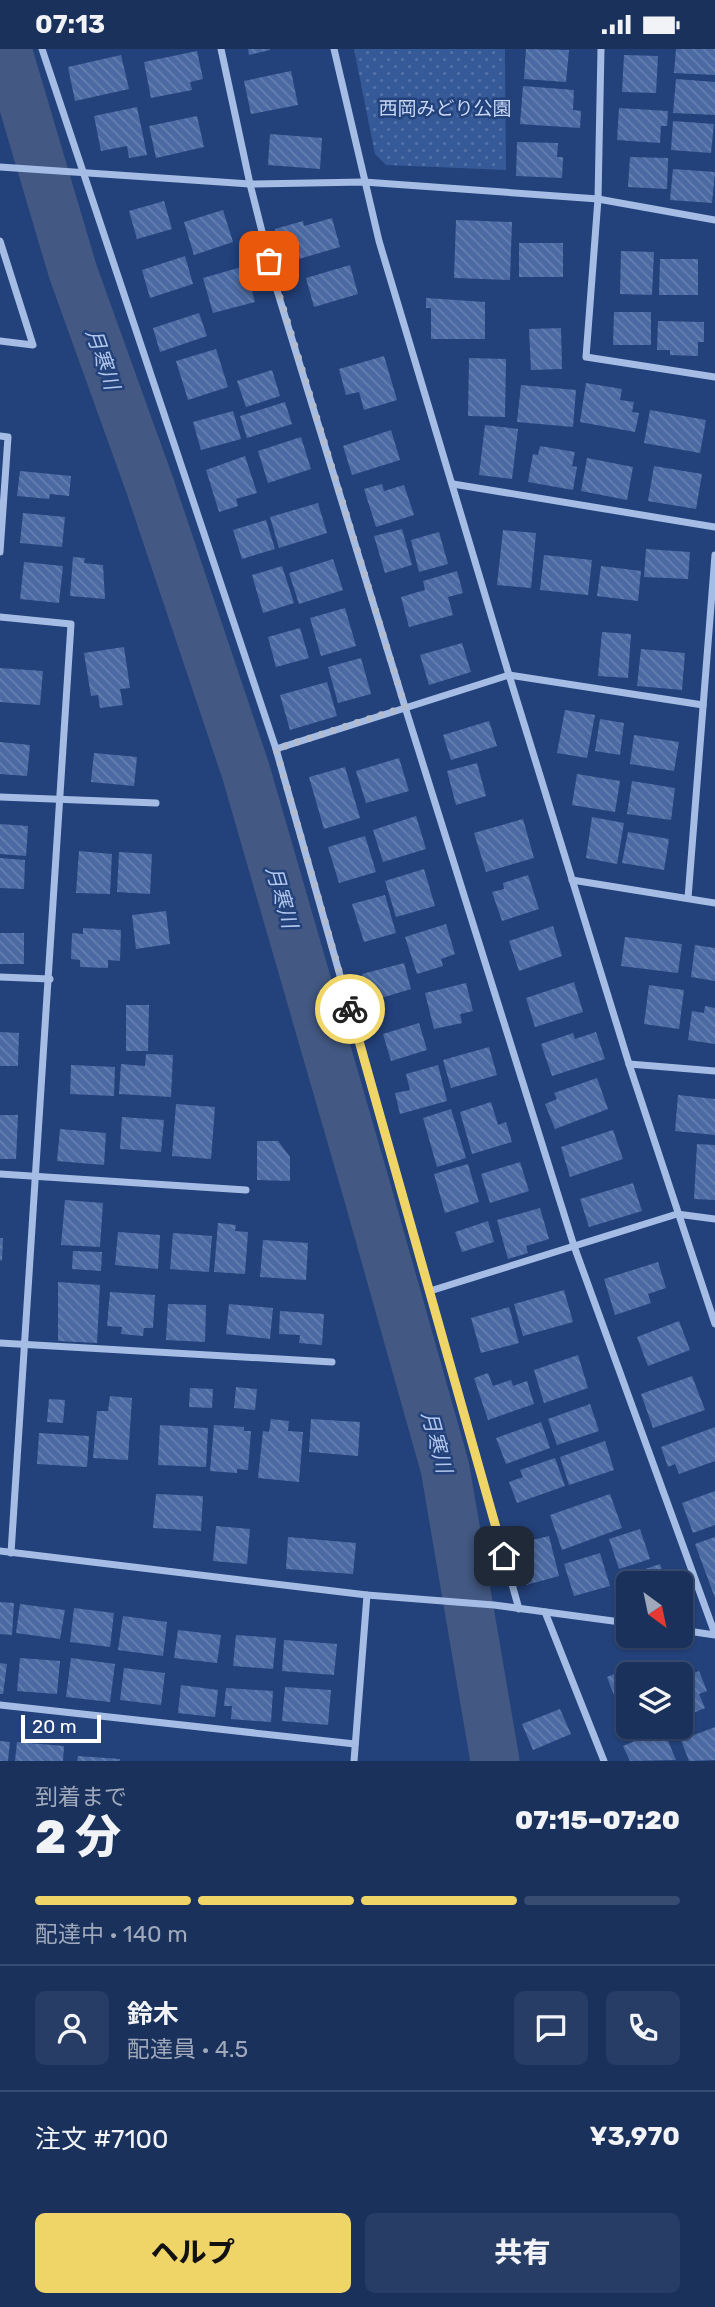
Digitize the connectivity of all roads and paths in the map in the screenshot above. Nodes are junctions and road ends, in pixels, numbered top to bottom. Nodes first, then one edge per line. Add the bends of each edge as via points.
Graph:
1 (42, 49) edge
2 (222, 49) edge
3 (334, 49) edge
4 (601, 49) edge
5 (0, 167) edge
6 (82, 172) junction
7 (364, 183) junction
8 (250, 184) junction
9 (598, 199) junction
10 (715, 221) edge
11 (0, 241) edge
12 (0, 341) edge
13 (715, 377) edge
14 (0, 436) edge
15 (453, 484) junction
16 (715, 527) edge
17 (0, 552) edge
18 (715, 555) edge
19 (0, 617) edge
20 (509, 675) junction
21 (703, 705) junction
22 (405, 707) junction
23 (276, 749) junction
24 (0, 797) edge
25 (58, 800) junction
26 (156, 803) dead end
27 (572, 880) junction
28 (688, 898) junction
29 (715, 903) edge
30 (0, 977) edge
31 (50, 979) junction
32 (629, 1065) junction
33 (715, 1071) edge
34 (0, 1174) edge
35 (37, 1175) junction
36 (246, 1190) dead end
37 (677, 1214) junction
38 (715, 1219) edge
39 (574, 1246) junction
40 (430, 1291) junction
41 (715, 1324) edge
42 (0, 1343) edge
43 (25, 1344) junction
44 (332, 1362) dead end
45 (0, 1551) edge
46 (11, 1553) junction
47 (367, 1595) junction
48 (519, 1609) junction
49 (545, 1612) junction
50 (616, 1621) edge
51 (693, 1632) edge
52 (715, 1635) edge
53 (0, 1706) edge
54 (355, 1744) junction
55 (354, 1761) edge
56 (604, 1761) edge

1 - 6 street
2 - 8 street
3 - 7 street
4 - 9 street
5 - 6 street
6 - 8 street
6 - 23 street
7 - 8 street
7 - 9 street
7 - 15 street
8 - 22 street via 276,287
9 - 10 street
9 - 13 street via 586,357
11 - 12 street via 33,345
14 - 17 street via 8,437
15 - 16 street
15 - 20 street
18 - 21 street
19 - 25 street via 71,624
20 - 21 street
20 - 22 street
20 - 27 street
21 - 28 street
22 - 23 street
22 - 39 street
23 - 40 street
24 - 25 street
25 - 26 street
25 - 31 street
27 - 28 street
27 - 32 street
28 - 29 street
30 - 31 street
31 - 35 street
32 - 33 street
32 - 37 street
34 - 35 street
35 - 36 street
35 - 43 street
37 - 38 street
37 - 39 street
37 - 41 street
39 - 40 street
39 - 52 street
40 - 48 street
42 - 43 street
43 - 44 street
43 - 46 street
45 - 46 street
46 - 47 street
47 - 48 street
47 - 54 street
48 - 49 street
49 - 50 street
49 - 56 street
51 - 52 street
53 - 54 street
54 - 55 street

